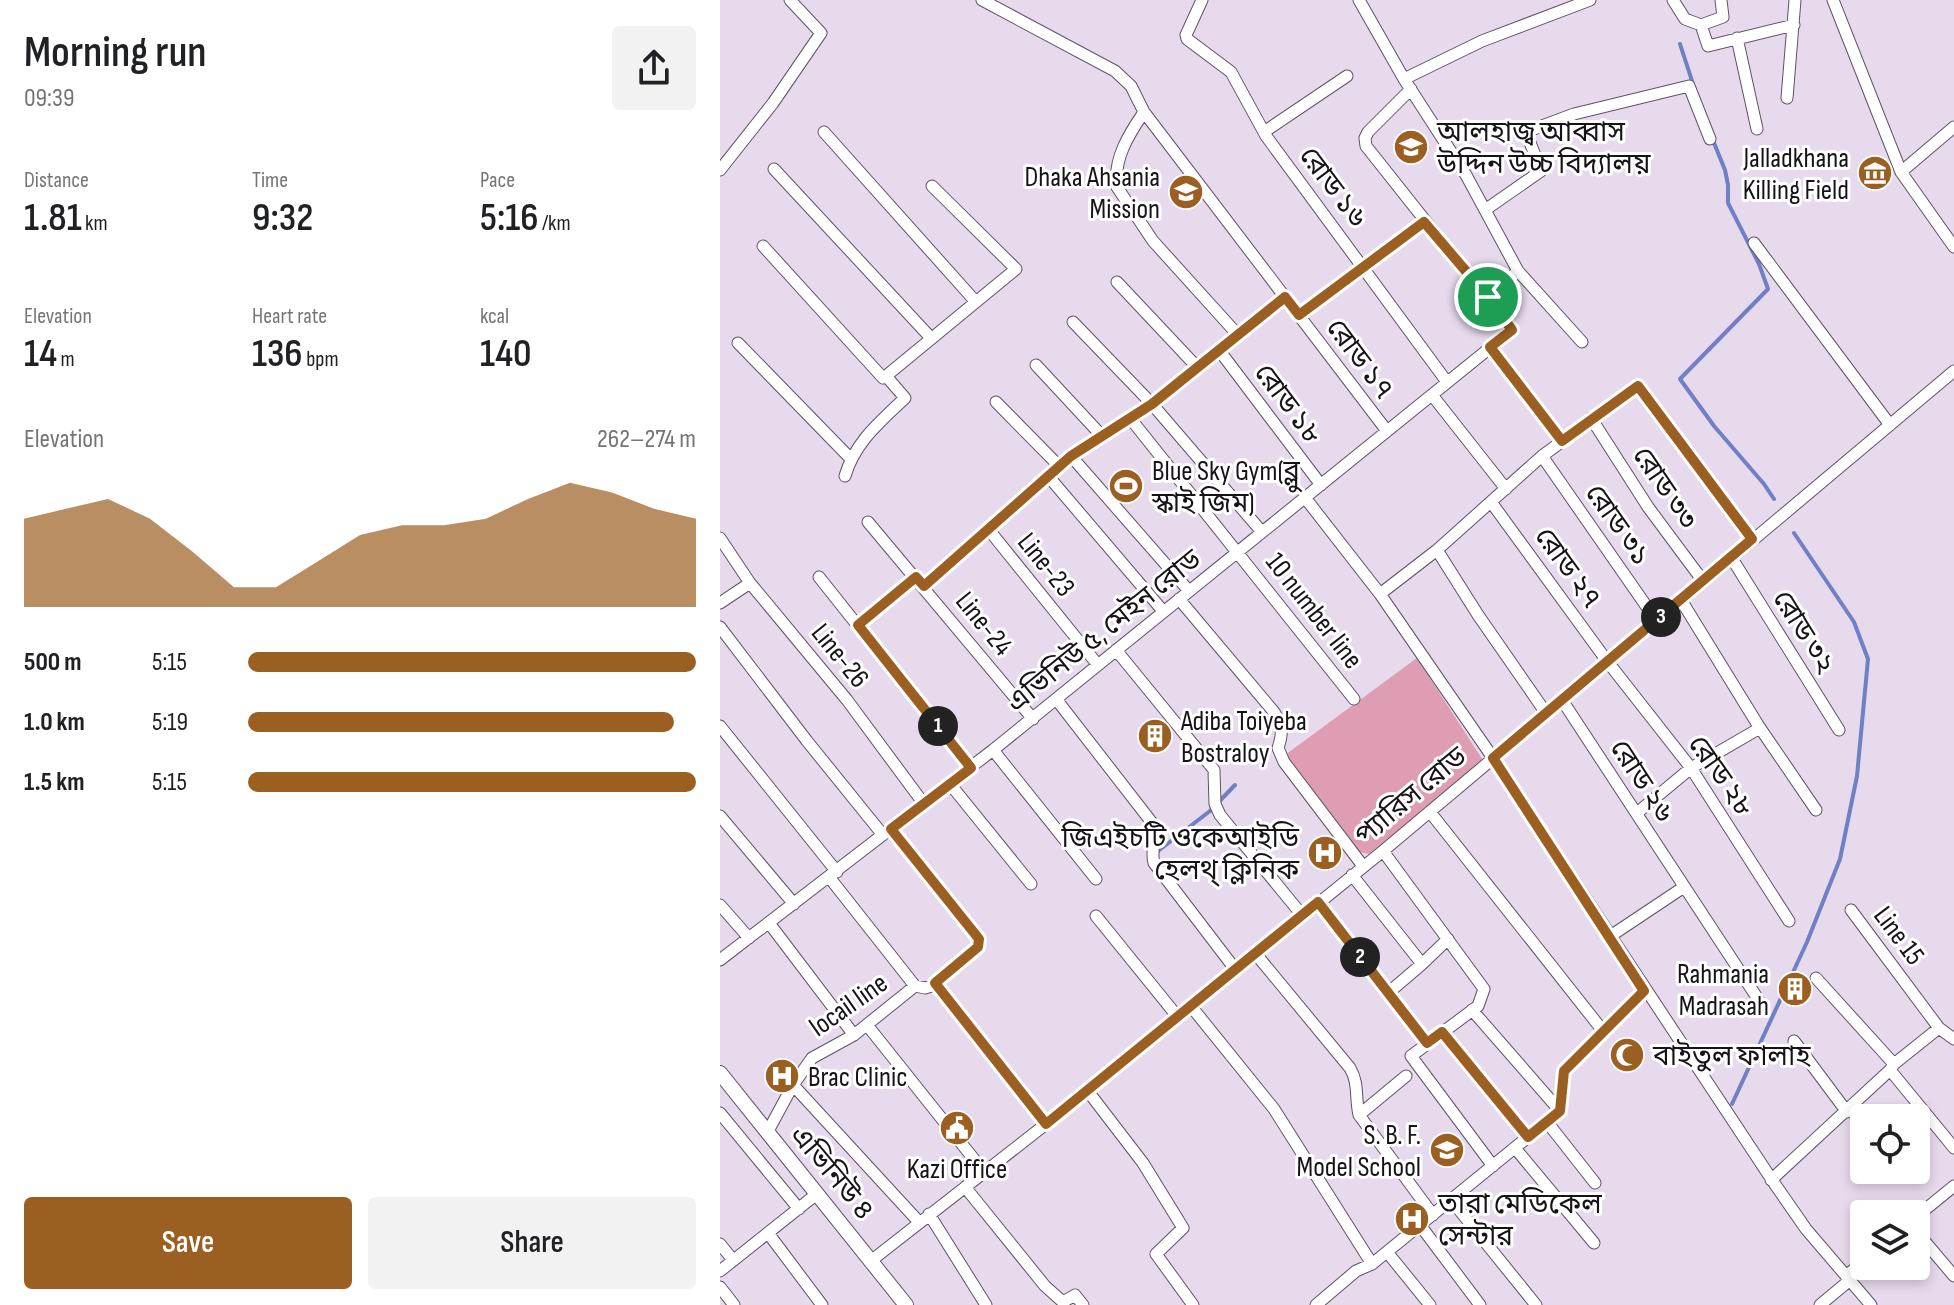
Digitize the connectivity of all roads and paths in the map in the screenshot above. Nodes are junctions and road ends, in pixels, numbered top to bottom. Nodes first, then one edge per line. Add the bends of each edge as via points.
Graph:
1 (790, 0) edge
2 (982, 0) edge
3 (1202, 0) edge
4 (1359, 0) edge
5 (1590, 0) edge
6 (1673, 0) edge
7 (1721, 0) edge
8 (1795, 0) edge
9 (1833, 0) edge
10 (1701, 25) junction
11 (1794, 25) junction
12 (1737, 38) junction
13 (1347, 76) dead end
14 (1407, 84) junction
15 (1787, 98) dead end
16 (1144, 112) junction
17 (1954, 127) edge
18 (1757, 129) dead end
19 (824, 132) dead end
20 (1265, 134) junction
21 (1710, 139) dead end
22 (721, 165) edge
23 (774, 169) dead end
24 (1901, 172) junction
25 (932, 186) dead end
26 (1485, 210) junction
27 (1424, 222) junction
28 (1754, 243) dead end
29 (763, 246) dead end
30 (1954, 247) edge
31 (1363, 266) junction
32 (1518, 271) junction
33 (1117, 282) dead end
34 (1285, 297) junction
35 (1488, 297) junction
36 (976, 302) junction
37 (1299, 315) junction
38 (1073, 322) dead end
39 (1238, 335) junction
40 (931, 338) junction
41 (1582, 342) dead end
42 (738, 343) dead end
43 (1490, 347) junction
44 (1219, 350) junction
45 (1036, 365) dead end
46 (1197, 367) junction
47 (1954, 371) edge
48 (886, 376) junction
49 (1447, 382) junction
50 (1432, 395) junction
51 (996, 402) dead end
52 (1152, 404) junction
53 (1130, 418) junction
54 (1591, 418) junction
55 (1890, 425) junction
56 (1387, 431) junction
57 (1102, 436) junction
58 (1562, 441) junction
59 (1071, 456) junction
60 (1542, 456) junction
61 (850, 458) junction
62 (1060, 467) junction
63 (845, 476) dead end
64 (1049, 477) junction
65 (1321, 485) junction
66 (1506, 489) junction
67 (1306, 499) junction
68 (1491, 502) junction
69 (868, 522) dead end
70 (989, 530) junction
71 (1262, 532) junction
72 (720, 538) edge
73 (1752, 539) junction
74 (1437, 550) junction
75 (1238, 551) junction
76 (1731, 557) junction
77 (819, 577) dead end
78 (1703, 581) junction
79 (920, 582) junction
80 (750, 583) junction
81 (1380, 594) junction
82 (1184, 595) junction
83 (1681, 600) junction
84 (720, 603) edge
85 (1163, 611) junction
86 (1656, 620) junction
87 (858, 625) junction
88 (720, 627) edge
89 (1116, 650) junction
90 (1607, 661) junction
91 (1098, 665) junction
92 (1056, 699) junction
93 (1354, 699) dead end
94 (1562, 700) junction
95 (1546, 713) junction
96 (1033, 719) junction
97 (720, 726) edge
98 (1760, 728) junction
99 (1839, 730) dead end
100 (993, 750) junction
101 (1493, 758) junction
102 (971, 768) junction
103 (1691, 768) junction
104 (950, 784) junction
105 (924, 804) junction
106 (1816, 810) dead end
107 (1430, 812) junction
108 (1637, 813) junction
109 (720, 816) edge
110 (887, 832) junction
111 (1383, 851) junction
112 (1363, 866) junction
113 (833, 874) junction
114 (1352, 875) junction
115 (1096, 879) dead end
116 (1031, 884) dead end
117 (1684, 887) junction
118 (1318, 902) junction
119 (794, 904) junction
120 (720, 905) edge
121 (1851, 910) dead end
122 (1302, 915) junction
123 (1096, 916) dead end
124 (1789, 921) dead end
125 (769, 923) junction
126 (1609, 937) junction
127 (749, 938) junction
128 (1448, 939) junction
129 (1255, 953) junction
130 (720, 960) edge
131 (1422, 964) junction
132 (1235, 969) junction
133 (1816, 978) dead end
134 (935, 983) junction
135 (915, 986) junction
136 (1644, 991) junction
137 (1388, 993) junction
138 (1758, 999) dead end
139 (1190, 1005) junction
140 (1472, 1010) junction
141 (1177, 1016) junction
142 (867, 1025) junction
143 (1939, 1028) junction
144 (1603, 1031) junction
145 (1442, 1032) junction
146 (854, 1035) junction
147 (1954, 1039) edge
148 (1794, 1041) dead end
149 (1427, 1043) junction
150 (1892, 1067) junction
151 (720, 1073) edge
152 (1406, 1076) dead end
153 (793, 1085) junction
154 (1087, 1090) junction
155 (1560, 1111) junction
156 (1847, 1112) junction
157 (720, 1113) edge
158 (1359, 1115) junction
159 (1547, 1122) junction
160 (1046, 1124) junction
161 (767, 1133) junction
162 (1528, 1137) junction
163 (1515, 1148) junction
164 (1954, 1148) edge
165 (1493, 1166) junction
166 (985, 1173) junction
167 (1771, 1180) junction
168 (1595, 1183) dead end
169 (1954, 1186) edge
170 (965, 1187) junction
171 (818, 1193) junction
172 (1452, 1201) junction
173 (1930, 1206) edge
174 (799, 1209) junction
175 (1433, 1215) junction
176 (924, 1218) junction
177 (1420, 1225) junction
178 (768, 1233) junction
179 (1594, 1243) dead end
180 (720, 1244) edge
181 (1930, 1248) edge
182 (1387, 1252) junction
183 (733, 1260) junction
184 (872, 1260) junction
185 (1372, 1264) junction
186 (720, 1271) edge
187 (1954, 1276) edge
188 (1848, 1278) junction
189 (720, 1287) edge
190 (734, 1305) edge
191 (822, 1305) edge
192 (906, 1305) edge
193 (986, 1305) edge
194 (1083, 1305) edge
195 (1193, 1305) edge
196 (1316, 1305) edge
197 (1430, 1305) edge
198 (1480, 1305) edge
199 (1536, 1305) edge
200 (1820, 1305) edge
201 (1871, 1305) edge

1 - 22 street via 821,33 773,103
2 - 16 street, রোড ১৭ via 1115,71 1131,86
3 - 20 street, রোড ১৬ via 1186,37 1231,72
4 - 14 street
5 - 14 street via 1482,41
6 - 10 street via 1685,19
7 - 10 street via 1723,17
8 - 11 street
9 - 24 street
10 - 12 street via 1708,46
11 - 12 street
11 - 15 street
12 - 18 street
13 - 20 street
14 - 26 street
14 - 27 street via 1365,138
16 - 34 street, রোড ১৭
16 - 39 street, রোড ১৮ via 1119,158 1117,187 1153,241
17 - 24 street
19 - 36 street
20 - 31 street, রোড ১৬
21 - 26 street via 1689,86 1574,114 1526,132 1541,171
23 - 40 street
24 - 30 street
25 - 36 street via 1016,269
26 - 32 street
27 - 31 street
27 - 35 street
28 - 55 street
29 - 48 street
31 - 37 street
31 - 49 street, রোড ১৬
32 - 35 street
32 - 41 street
33 - 46 street
34 - 37 street, রোড ১৭
34 - 39 street
35 - 43 street, এভিনিউ ৫, মেইন রোড via 1512,330
36 - 40 street
37 - 56 street, রোড ১৭
38 - 52 street
39 - 44 street
40 - 48 street
42 - 61 street
43 - 49 street, এভিনিউ ৫, মেইন রোড
43 - 58 street
44 - 46 street
44 - 65 street, রোড ১৮
45 - 57 street
46 - 52 street
47 - 55 street, প্যারিস রোড
48 - 61 street via 905,398
49 - 50 street, এভিনিউ ৫, মেইন রোড
50 - 56 street, এভিনিউ ৫, মেইন রোড
50 - 66 street
51 - 62 street
52 - 53 street
52 - 71 street
53 - 57 street
53 - 75 street, 10 number line
54 - 58 street
54 - 73 street via 1638,386
54 - 78 street, রোড ৩৩
55 - 73 street, প্যারিস রোড
56 - 65 street, এভিনিউ ৫, মেইন রোড
57 - 59 street
58 - 60 street
59 - 62 street
59 - 82 street
60 - 66 street
60 - 86 street, রোড ৩১
61 - 63 street
62 - 64 street
64 - 70 street
64 - 85 street
65 - 67 street, এভিনিউ ৫, মেইন রোড
66 - 68 street
67 - 71 street, এভিনিউ ৫, মেইন রোড
67 - 81 street, প্যারিস রোড
68 - 74 street
68 - 90 street, রোড ২৭
69 - 79 street, Line-24
70 - 79 street
70 - 91 street, Line-23
71 - 75 street, এভিনিউ ৫, মেইন রোড
72 - 80 street, Line-26
73 - 76 street, প্যারিস রোড
74 - 81 street
74 - 95 street
75 - 82 street, এভিনিউ ৫, মেইন রোড
75 - 93 street, 10 number line
76 - 78 street, প্যারিস রোড
76 - 99 street, রোড ৩২
77 - 87 street
78 - 83 street, প্যারিস রোড
79 - 87 street
79 - 96 street, Line-24
80 - 84 street
80 - 105 street, Line-26
81 - 101 street, প্যারিস রোড
82 - 85 street, এভিনিউ ৫, মেইন রোড
82 - 112 street via 1282,724 1278,748 1284,762
83 - 86 street, প্যারিস রোড
83 - 98 street
85 - 89 street, এভিনিউ ৫, মেইন রোড
86 - 90 street, প্যারিস রোড
87 - 102 street
88 - 110 street via 807,741
89 - 91 street, এভিনিউ ৫, মেইন রোড
89 - 122 street via 1214,770 1220,815
90 - 94 street, প্যারিস রোড
90 - 103 street, রোড ২৮
91 - 92 street, এভিনিউ ৫, মেইন রোড
92 - 96 street, এভিনিউ ৫, মেইন রোড
92 - 132 street via 1153,824 1154,863
94 - 95 street, প্যারিস রোড
94 - 108 street, রোড ২৬
95 - 101 street, প্যারিস রোড
96 - 100 street, এভিনিউ ৫, মেইন রোড
97 - 113 street
98 - 103 street
98 - 106 street
100 - 102 street, এভিনিউ ৫, মেইন রোড
100 - 115 street
101 - 107 street, প্যারিস রোড
101 - 126 street, প্যারিস রোড
102 - 104 street, এভিনিউ ৫, মেইন রোড
103 - 108 street
103 - 124 street, রোড ২৮
104 - 105 street, এভিনিউ ৫, মেইন রোড
104 - 116 street
105 - 110 street, এভিনিউ ৫, মেইন রোড
107 - 111 street, প্যারিস রোড
107 - 144 street
108 - 117 street, রোড ২৬
109 - 119 street
110 - 113 street, এভিনিউ ৫, মেইন রোড
110 - 134 street via 979,939
111 - 112 street, প্যারিস রোড
111 - 128 street
112 - 114 street, প্যারিস রোড
113 - 119 street, এভিনিউ ৫, মেইন রোড
113 - 135 street
114 - 118 street, প্যারিস রোড
114 - 131 street
117 - 126 street
117 - 138 street, রোড ২৬
118 - 122 street, প্যারিস রোড
118 - 137 street
119 - 125 street, এভিনিউ ৫, মেইন রোড
120 - 127 street
121 - 143 street, Line 15
122 - 129 street, প্যারিস রোড
123 - 141 street
125 - 127 street, এভিনিউ ৫, মেইন রোড
125 - 146 street
126 - 136 street, প্যারিস রোড
127 - 130 street, এভিনিউ ৫, মেইন রোড
128 - 131 street
128 - 140 street via 1484,989
129 - 132 street, প্যারিস রোড
129 - 158 street via 1350,1068
131 - 137 street
132 - 139 street, প্যারিস রোড
133 - 150 street
134 - 135 street, locail line
134 - 160 street
135 - 142 street, locail line
136 - 144 street
136 - 167 street, প্যারিস রোড
137 - 149 street
139 - 141 street, প্যারিস রোড
139 - 185 street via 1274,1109
140 - 145 street
140 - 155 street
141 - 154 street, প্যারিস রোড
142 - 146 street, locail line
142 - 166 street
143 - 147 street, Line 15
143 - 150 street
144 - 155 street via 1564,1071
145 - 149 street
145 - 162 street
146 - 153 street, locail line via 812,1058
148 - 156 street
149 - 165 street via 1411,1056
150 - 156 street
150 - 164 street
151 - 161 street, এভিনিউ ৪
152 - 158 street
153 - 161 street, locail line
153 - 176 street
154 - 160 street, প্যারিস রোড
154 - 195 street via 1143,1163 1183,1228 1156,1254
155 - 159 street
156 - 167 street
157 - 174 street
158 - 175 street
159 - 162 street
159 - 168 street
160 - 166 street, প্যারিস রোড
161 - 171 street, এভিনিউ ৪
162 - 163 street
163 - 165 street
163 - 179 street
165 - 172 street
166 - 170 street, প্যারিস রোড
167 - 188 street, প্যারিস রোড
169 - 173 street
170 - 176 street, প্যারিস রোড
170 - 194 street via 1045,1286 1063,1302 1075,1295
171 - 174 street
171 - 184 street, এভিনিউ ৪
172 - 175 street
172 - 199 street
174 - 178 street
175 - 177 street
176 - 184 street, প্যারিস রোড
176 - 193 street
177 - 182 street
177 - 198 street
178 - 183 street
178 - 191 street
180 - 183 street
181 - 187 street
182 - 185 street
182 - 197 street
183 - 186 street
184 - 192 street, এভিনিউ ৪
185 - 196 street
188 - 200 street
188 - 201 street, প্যারিস রোড
189 - 190 street

